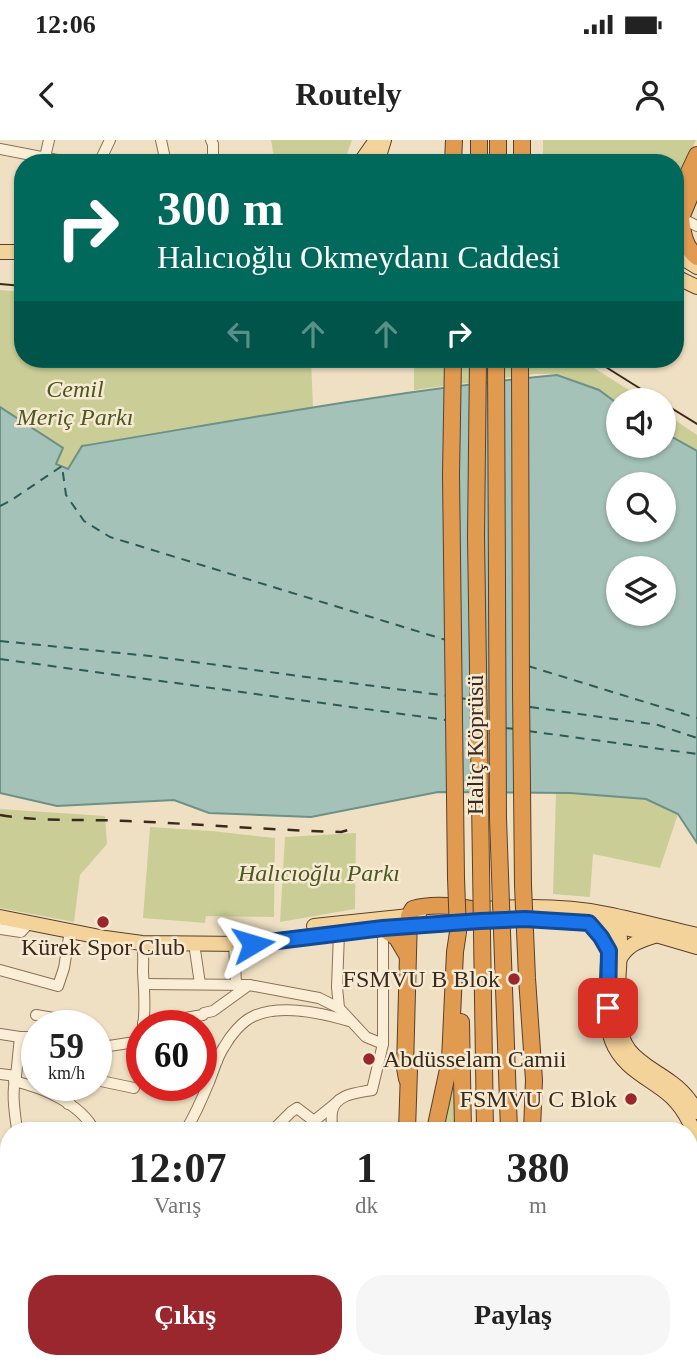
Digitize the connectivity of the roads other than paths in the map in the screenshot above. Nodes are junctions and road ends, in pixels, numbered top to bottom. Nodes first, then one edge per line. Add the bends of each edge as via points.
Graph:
1 (380, 141) edge
2 (1, 150) edge
3 (26, 154) edge
4 (368, 154) edge
5 (697, 155) edge
6 (0, 162) edge
7 (697, 179) edge
8 (684, 189) edge
9 (684, 198) edge
10 (684, 239) edge
11 (697, 257) edge
12 (453, 368) edge
13 (478, 368) edge
14 (496, 368) edge
15 (520, 368) edge
16 (477, 910) joint
17 (0, 917) edge
18 (29, 923) junction
19 (411, 923) junction
20 (589, 923) junction
21 (615, 923) junction
22 (697, 927) edge
23 (383, 928) junction
24 (0, 929) edge
25 (70, 931) junction
26 (458, 932) junction
27 (339, 933) junction
28 (656, 935) junction
29 (697, 936) edge
30 (142, 943) junction
31 (194, 943) junction
32 (234, 943) junction
33 (697, 947) edge
34 (614, 956) junction
35 (408, 958) junction
36 (0, 970) edge
37 (144, 984) junction
38 (200, 984) junction
39 (236, 984) junction
40 (249, 985) junction
41 (339, 1009) junction
42 (144, 1010) edge
43 (214, 1010) edge
44 (352, 1021) junction
45 (0, 1034) edge
46 (20, 1037) joint
47 (383, 1044) junction
48 (217, 1060) edge
49 (0, 1074) edge
50 (15, 1078) junction
51 (407, 1079) junction
52 (534, 1080) junction
53 (69, 1101) edge
54 (201, 1101) edge
55 (336, 1103) junction
56 (68, 1104) junction
57 (697, 1112) edge
58 (16, 1122) edge
59 (89, 1122) edge
60 (191, 1122) edge
61 (281, 1122) edge
62 (332, 1122) edge
63 (407, 1122) edge
64 (437, 1122) edge
65 (463, 1122) edge
66 (485, 1122) edge
67 (509, 1122) edge
68 (532, 1122) edge
69 (539, 1122) edge
70 (690, 1122) edge

1 - 4 main road
2 - 3 street
2 - 6 street
5 - 8 highway
7 - 9 highway
10 - 11 highway
12 - 26 highway, bridge
13 - 66 highway, Haliç Köprüsü, bridge
14 - 67 highway, Haliç Köprüsü, bridge via 498,818
15 - 52 highway, bridge via 523,885
16 - 19 highway via 419,907 413,909
16 - 21 main road via 562,908
17 - 18 main road
18 - 24 street via 21,932
18 - 25 main road
19 - 20 main road via 525,919
19 - 23 main road
19 - 32 main road via 314,926
19 - 35 highway
19 - 51 highway
20 - 21 main road
20 - 34 main road
21 - 22 main road via 627,909
21 - 28 main road
21 - 29 main road
21 - 34 main road
23 - 27 main road
23 - 35 highway via 397,938
23 - 47 street
25 - 30 main road
25 - 36 street via 58,986
26 - 64 highway via 450,1060
26 - 65 highway
27 - 32 main road
27 - 41 street
28 - 33 main road
28 - 34 main road
30 - 31 main road
30 - 37 street
31 - 32 main road
31 - 38 street
32 - 39 street
34 - 57 main road via 618,1019 625,1042 642,1062 680,1089
34 - 70 main road via 608,1018 611,1039 622,1059 667,1093
35 - 51 highway
37 - 38 street
37 - 42 street
38 - 39 street
39 - 40 street
40 - 41 street via 318,999
40 - 43 street
41 - 44 street
44 - 47 street via 366,1037
44 - 48 street via 296,1010 253,1016 233,1034
45 - 46 street
46 - 50 street
47 - 55 street via 372,1090
49 - 50 street
50 - 56 street
50 - 58 street
51 - 63 highway
52 - 68 highway
52 - 69 highway
53 - 56 street
54 - 60 street
55 - 61 street via 314,1121 297,1108
55 - 62 street
56 - 59 street

